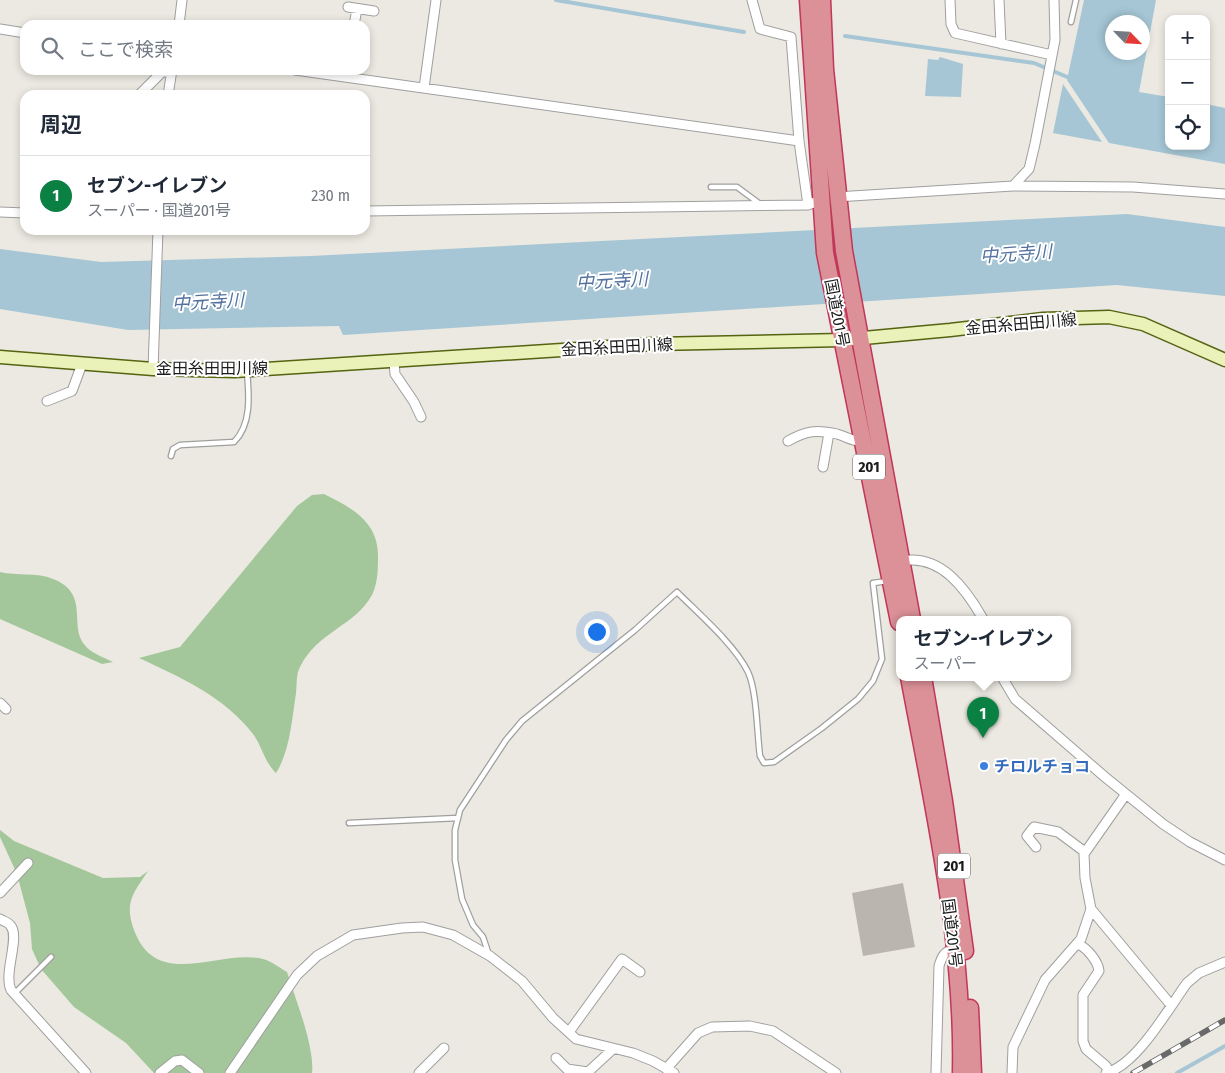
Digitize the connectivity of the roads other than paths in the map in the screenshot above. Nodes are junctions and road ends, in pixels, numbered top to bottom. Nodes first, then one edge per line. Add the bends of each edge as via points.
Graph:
1 (180, 0) edge
2 (436, 0) edge
3 (752, 0) edge
4 (808, 0) edge
5 (822, 0) edge
6 (950, 0) edge
7 (999, 0) edge
8 (1054, 0) edge
9 (1076, 0) edge
10 (374, 11) dead end
11 (179, 20) edge
12 (353, 20) edge
13 (1071, 22) dead end
14 (0, 30) edge
15 (20, 32) edge
16 (1001, 44) junction
17 (1052, 55) junction
18 (159, 75) edge
19 (171, 75) edge
20 (356, 75) edge
21 (424, 88) junction
22 (144, 90) edge
23 (169, 90) edge
24 (798, 141) junction
25 (1013, 186) junction
26 (711, 187) dead end
27 (1225, 194) edge
28 (839, 203) junction
29 (763, 206) junction
30 (818, 206) junction
31 (370, 211) edge
32 (0, 212) edge
33 (20, 213) edge
34 (158, 235) edge
35 (859, 337) junction
36 (842, 340) junction
37 (0, 357) edge
38 (1225, 360) edge
39 (394, 361) junction
40 (82, 364) junction
41 (153, 369) junction
42 (247, 370) junction
43 (47, 402) dead end
44 (421, 417) dead end
45 (829, 433) junction
46 (863, 440) junction
47 (788, 441) dead end
48 (171, 456) dead end
49 (823, 467) dead end
50 (902, 561) junction
51 (892, 580) junction
52 (898, 616) edge
53 (911, 616) edge
54 (981, 616) edge
55 (910, 681) edge
56 (923, 681) edge
57 (1004, 681) edge
58 (1126, 794) junction
59 (458, 818) junction
60 (349, 823) dead end
61 (1036, 848) dead end
62 (1085, 852) junction
63 (1225, 860) edge
64 (28, 862) dead end
65 (0, 893) edge
66 (1091, 909) junction
67 (0, 919) edge
68 (1078, 944) junction
69 (955, 948) junction
70 (490, 956) junction
71 (51, 957) dead end
72 (1225, 962) edge
73 (4, 969) edge
74 (640, 972) dead end
75 (14, 994) junction
76 (1171, 1005) junction
77 (569, 1032) junction
78 (444, 1048) dead end
79 (613, 1049) junction
80 (967, 1055) junction
81 (556, 1058) dead end
82 (670, 1071) edge
83 (85, 1072) edge
84 (160, 1073) edge
85 (200, 1073) edge
86 (230, 1073) edge
87 (419, 1073) edge
88 (836, 1073) edge
89 (936, 1073) edge
90 (961, 1073) edge
91 (973, 1073) edge
92 (1012, 1073) edge
93 (1107, 1073) edge

1 - 11 street
2 - 21 street
3 - 24 street via 760,29 790,37
4 - 30 highway, 国道201号 / 201
5 - 28 highway, 国道201号 / 201 via 825,69
6 - 16 street via 951,24 955,33
7 - 16 street
8 - 17 street via 1056,40
9 - 13 lane
10 - 12 street via 352,8
14 - 15 street
16 - 17 street
17 - 25 street via 1029,169
18 - 22 street
19 - 23 street
20 - 21 street
21 - 24 street
24 - 30 street
25 - 27 street via 1133,187
25 - 28 street
26 - 29 lane via 737,188
28 - 30 street
28 - 35 highway, 国道201号 / 201
29 - 30 street
29 - 31 street
30 - 36 highway, 国道201号 / 201
32 - 33 street
34 - 41 street
35 - 36 main road, 金田糸田田川線
35 - 38 main road, 金田糸田田川線 via 1043,319 1109,317 1143,324
35 - 50 highway, 国道201号 / 201
36 - 39 main road, 金田糸田田川線 via 654,344
36 - 46 highway, 国道201号 / 201
37 - 40 main road, 金田糸田田川線
39 - 42 main road, 金田糸田田川線
39 - 44 street via 395,374
40 - 41 main road, 金田糸田田川線
40 - 43 street via 72,391
41 - 42 main road, 金田糸田田川線
42 - 48 lane via 250,405 240,437 234,442 180,445 173,449
45 - 46 street via 854,442
45 - 47 street via 807,431
45 - 49 street
46 - 51 highway, 国道201号 / 201
50 - 53 highway, 国道201号 / 201
50 - 54 street via 917,558 938,567 956,580
51 - 52 highway, 国道201号 / 201
51 - 59 lane via 873,583 882,659 873,681 858,699 774,762 764,764 760,756 748,673 713,628 677,592 522,721 491,762
55 - 69 highway, 国道201号 / 201
56 - 80 highway, 国道201号 / 201 via 964,928
57 - 58 street via 1015,699
58 - 62 street
58 - 63 street via 1190,842
59 - 60 lane
59 - 70 lane via 455,860 462,898
61 - 62 street via 1027,836 1034,826 1058,832
62 - 66 street via 1085,878
64 - 65 street
66 - 68 street
66 - 76 street
67 - 73 street via 11,925 14,934
68 - 92 street via 1045,980 1013,1047
68 - 93 street via 1084,946 1099,966 1083,995 1083,1041 1086,1049 1106,1066
69 - 80 highway, 国道201号 / 201
69 - 89 street via 942,955 939,966
70 - 77 street via 522,981
70 - 86 street via 453,935 423,927 353,936 317,956 297,975
71 - 75 lane
72 - 76 street via 1199,973
73 - 75 street
74 - 77 street via 622,959
75 - 83 street
76 - 93 street via 1133,1058
77 - 79 street via 588,1043
78 - 87 street
79 - 81 street via 588,1072 567,1069
79 - 82 street via 633,1053
80 - 90 highway, 国道201号 / 201
80 - 91 highway, 国道201号 / 201
82 - 88 street via 698,1033 712,1027 750,1026 773,1031
84 - 85 street via 175,1061 182,1060

